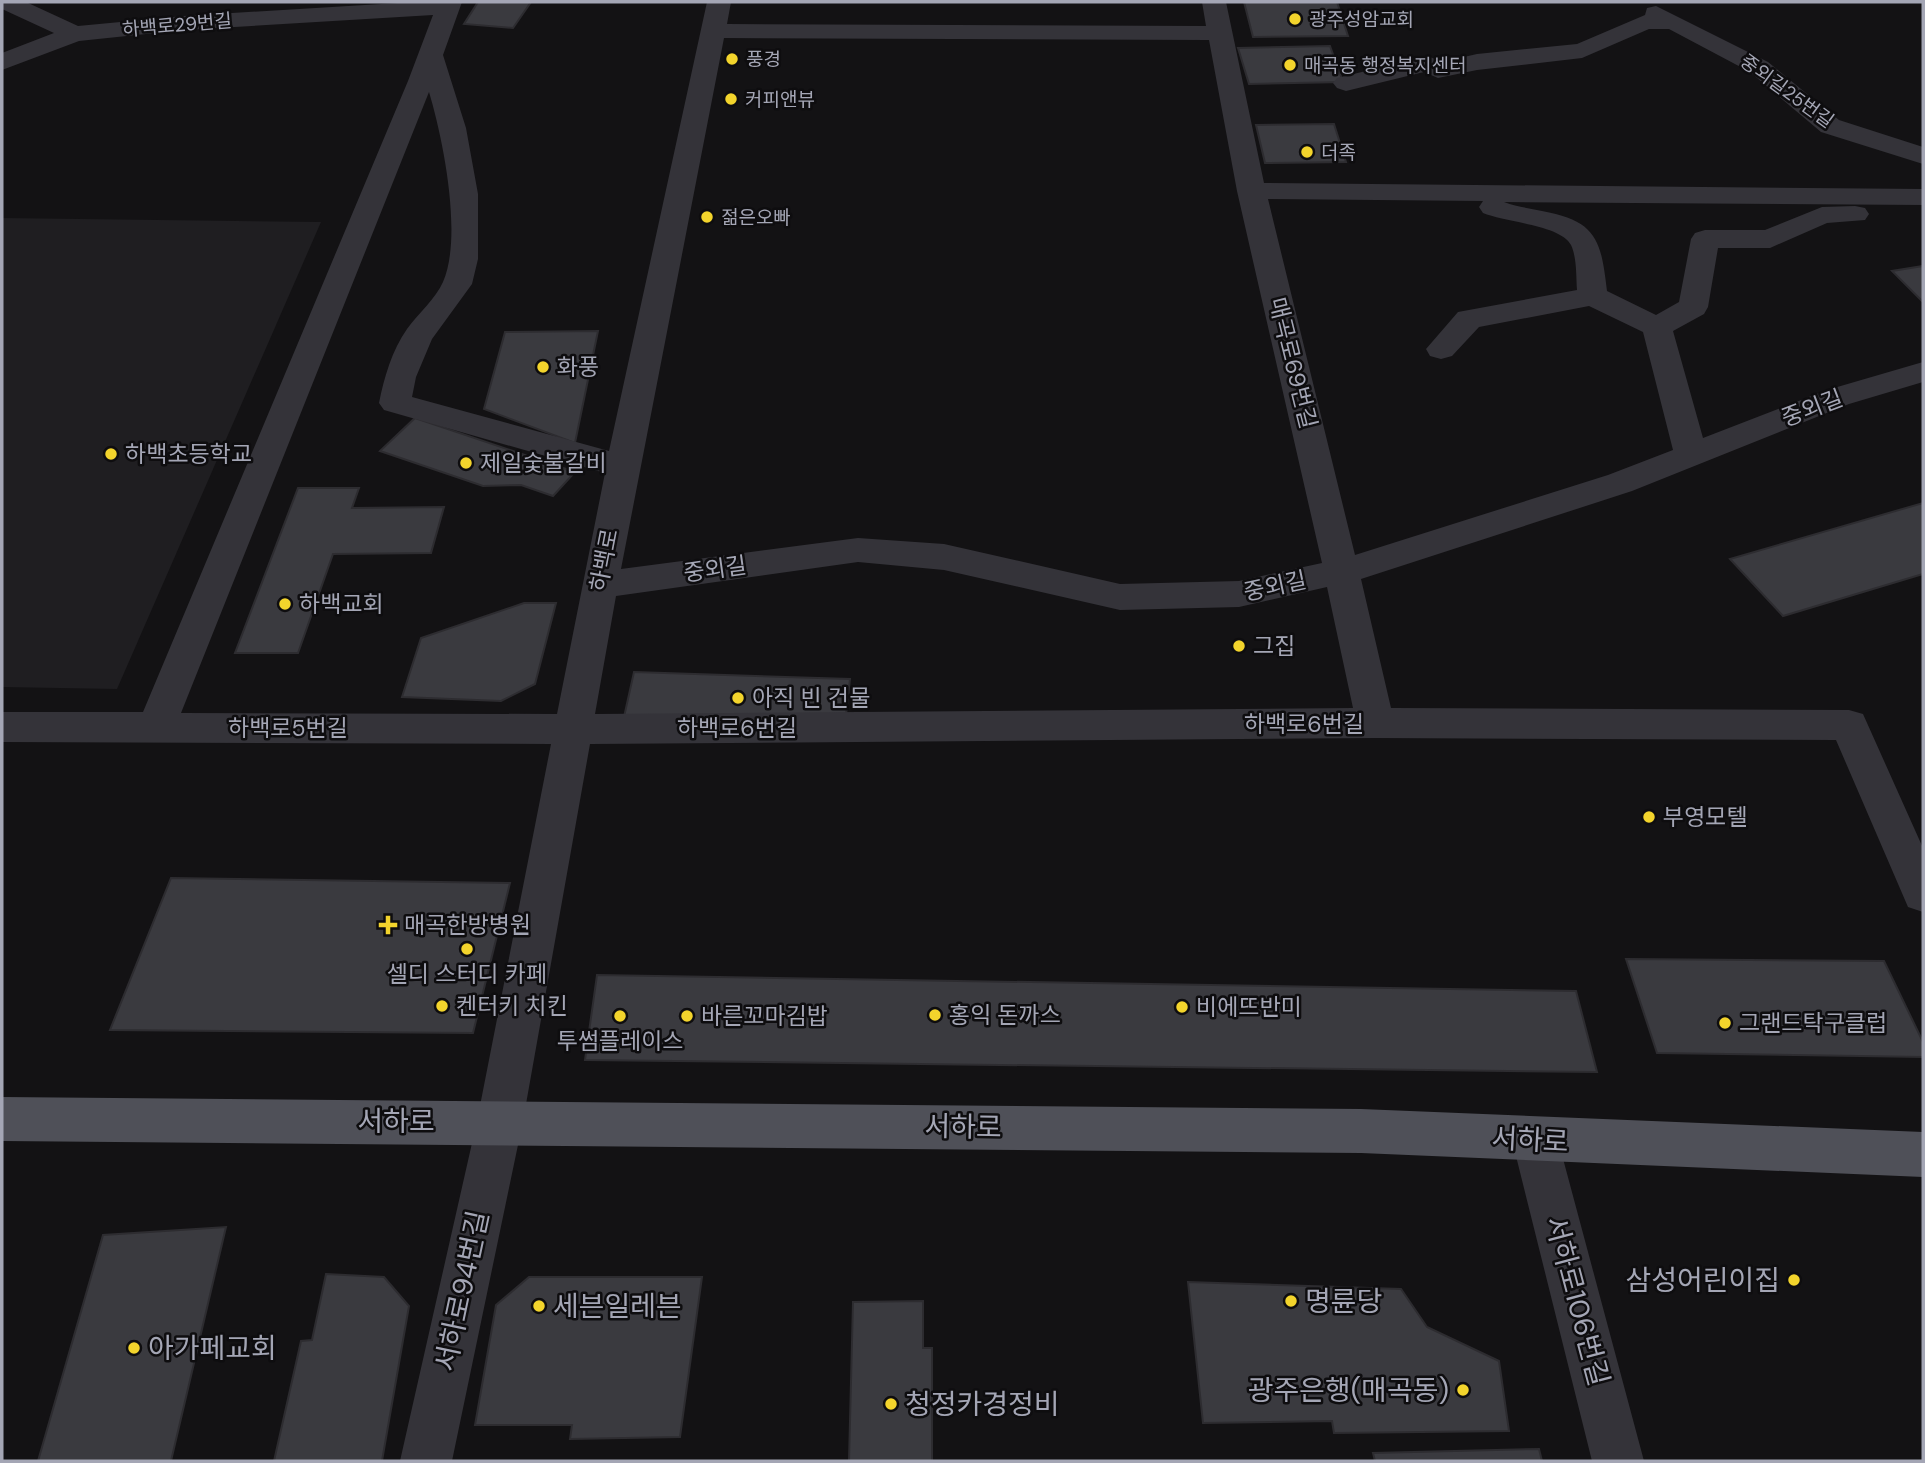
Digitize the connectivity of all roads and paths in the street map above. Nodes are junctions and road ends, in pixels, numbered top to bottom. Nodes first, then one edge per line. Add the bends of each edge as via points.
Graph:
1 (7, 2) edge
2 (1214, 2) edge
3 (449, 5) edge
4 (716, 16) edge
5 (1220, 33) junction
6 (75, 34) junction
7 (430, 53) junction
8 (2, 62) edge
9 (1346, 82) dead end
10 (1923, 156) edge
11 (1251, 191) junction
12 (1923, 197) edge
13 (1493, 207) dead end
14 (1923, 214) edge
15 (1593, 296) junction
16 (1657, 327) junction
17 (1441, 349) dead end
18 (1923, 372) edge
19 (1691, 456) junction
20 (622, 464) junction
21 (1344, 571) junction
22 (599, 585) junction
23 (1375, 723) junction
24 (2, 727) edge
25 (156, 727) junction
26 (574, 729) junction
27 (1923, 894) edge
28 (2, 1118) edge
29 (500, 1121) junction
30 (1535, 1140) junction
31 (1923, 1155) edge
32 (426, 1461) edge
33 (1618, 1461) edge

1 - 6 street
2 - 5 street, 매곡로69번길
3 - 6 street, 하백로29번길
3 - 7 street
4 - 5 street
4 - 20 street, 하백로
5 - 11 street, 매곡로69번길
6 - 8 street
7 - 20 street via 453,128 464,194 463,259 457,284 417,337 395,403
7 - 25 street
9 - 10 street, 중외길25번길 via 1428,64 1438,69 1582,51 1665,17 1759,67 1830,126
11 - 12 street
11 - 21 street, 매곡로69번길
13 - 15 street via 1506,214 1569,226 1585,243
14 - 16 street via 1822,215 1770,239 1705,239 1693,307
15 - 16 street
15 - 17 street via 1469,319
16 - 19 street
18 - 19 street, 중외길 via 1838,397
19 - 21 street, 중외길
20 - 22 street, 하백로
21 - 22 street, 중외길 via 1239,594 1120,597 944,557 858,550
21 - 23 street, 매곡로69번길
22 - 26 street, 하백로
23 - 26 street, 하백로6번길
23 - 27 street, 하백로6번길 via 1849,725
24 - 25 street, 하백로5번길
25 - 26 street, 하백로5번길
26 - 29 street, 하백로
28 - 29 main road, 서하로
29 - 30 main road, 서하로 via 1361,1131
29 - 32 street, 서하로94번길
30 - 31 main road, 서하로
30 - 33 street, 서하로106번길

